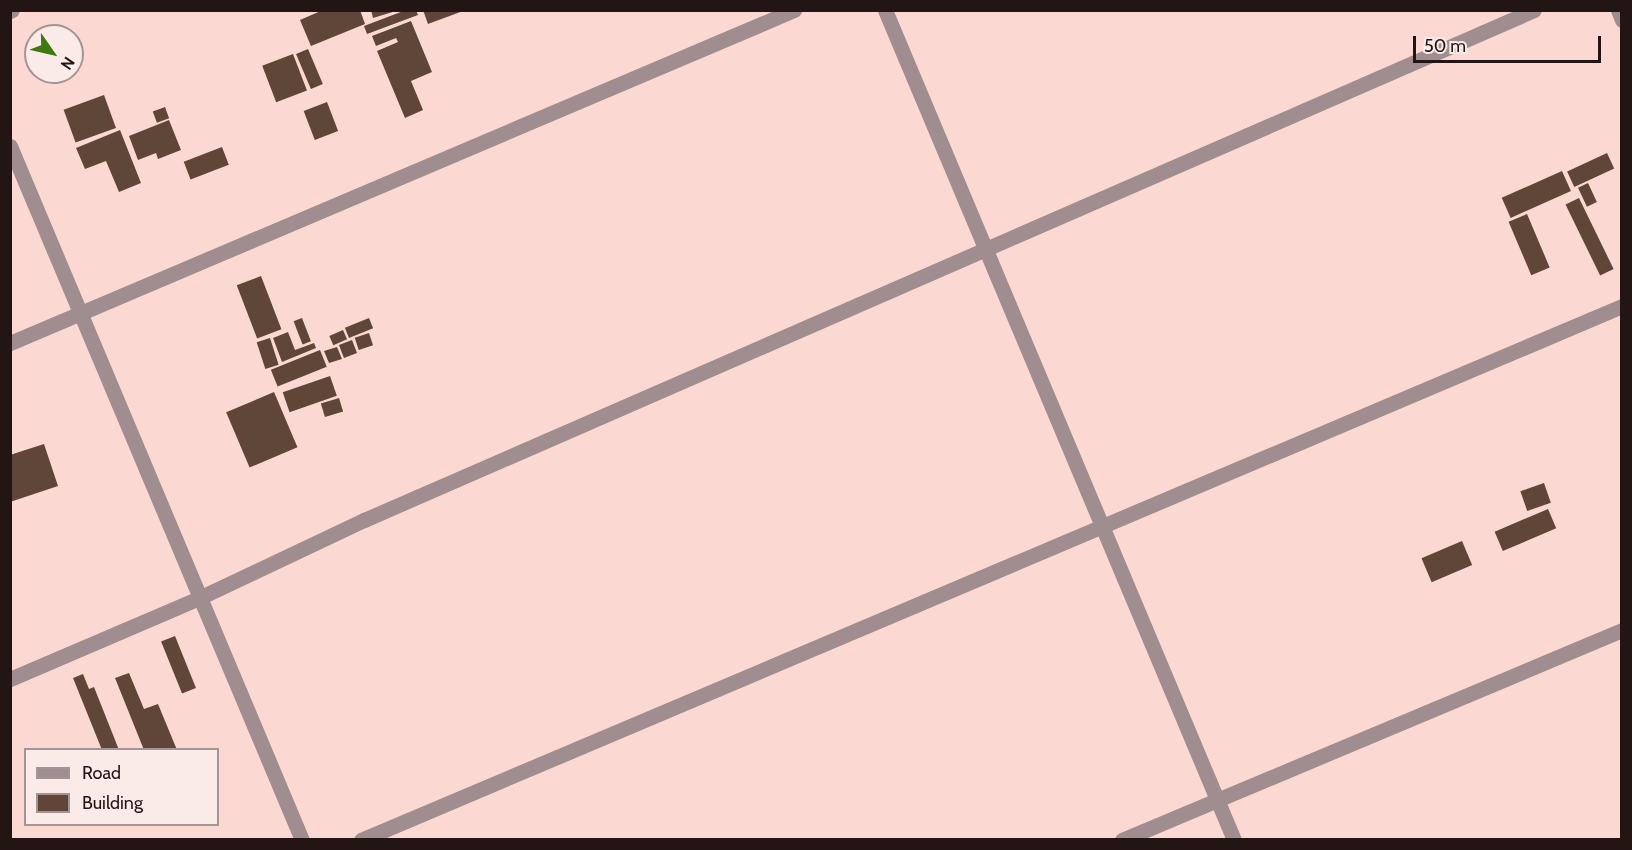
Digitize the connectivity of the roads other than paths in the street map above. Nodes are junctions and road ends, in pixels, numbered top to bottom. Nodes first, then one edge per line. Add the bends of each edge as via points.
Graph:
1 (794, 10) edge
2 (885, 10) edge
3 (1533, 10) edge
4 (1618, 10) edge
5 (1622, 20) edge
6 (10, 146) edge
7 (985, 248) junction
8 (1622, 306) edge
9 (81, 313) junction
10 (10, 343) edge
11 (1102, 526) junction
12 (201, 597) junction
13 (1622, 630) edge
14 (10, 679) edge
15 (1217, 800) junction
16 (302, 840) edge
17 (361, 840) edge
18 (1122, 840) edge
19 (1234, 840) edge

1 - 9 street
2 - 7 street
3 - 7 street
4 - 5 street
6 - 9 street
7 - 11 street
7 - 12 street via 364,520
8 - 11 street
9 - 10 street
9 - 12 street
11 - 15 street
11 - 17 street
12 - 14 street
12 - 16 street
13 - 15 street
15 - 18 street
15 - 19 street

